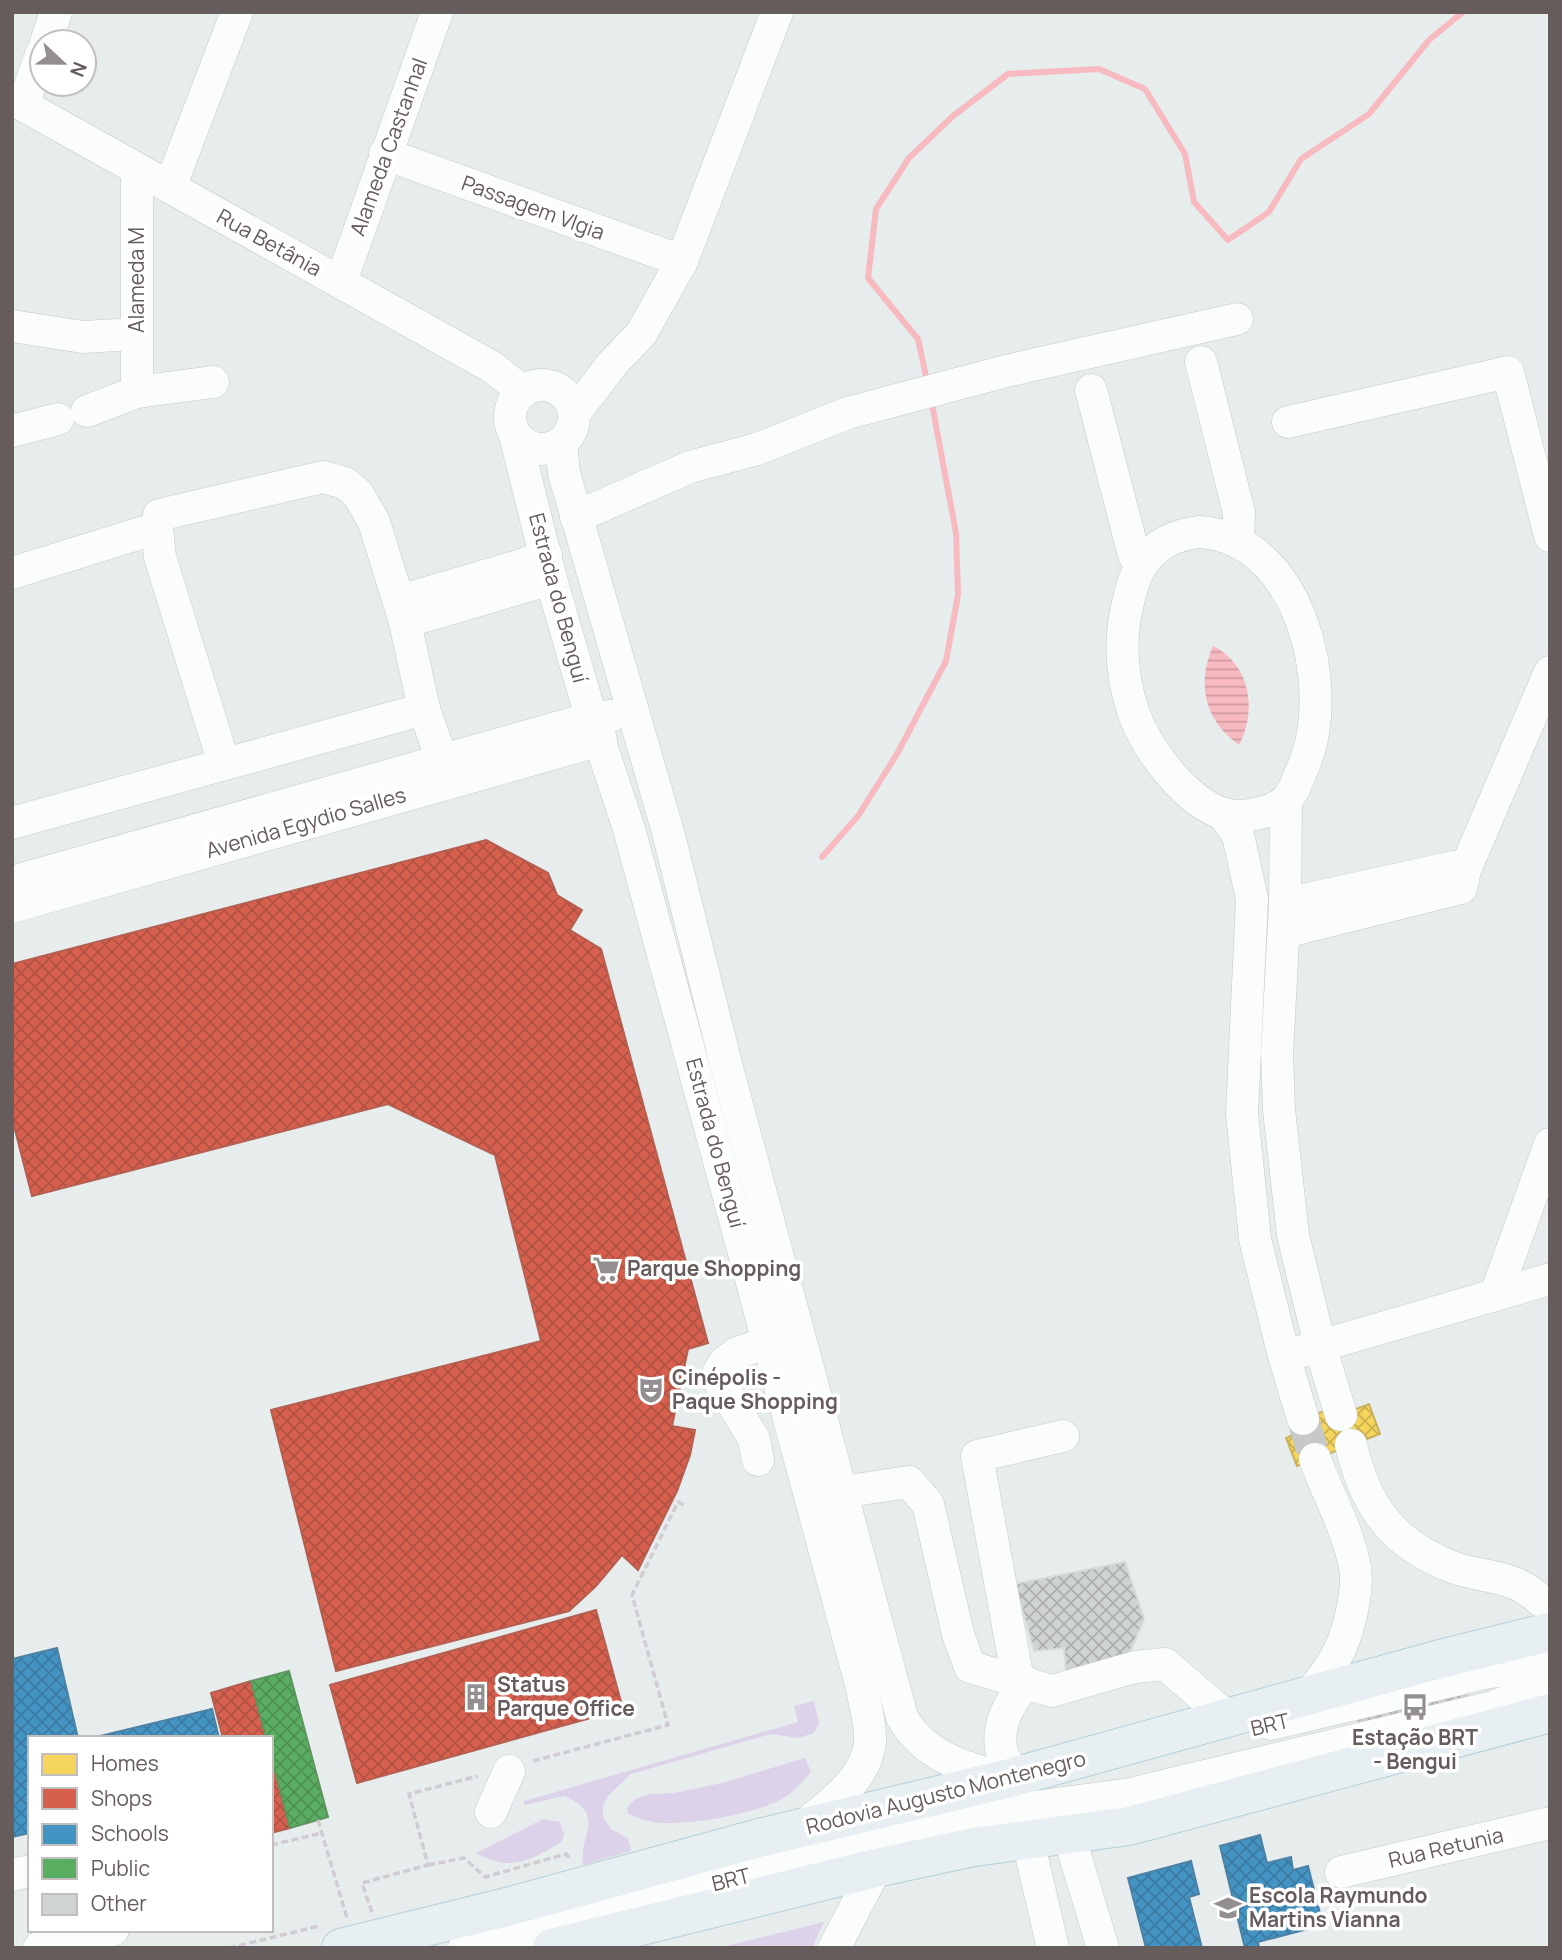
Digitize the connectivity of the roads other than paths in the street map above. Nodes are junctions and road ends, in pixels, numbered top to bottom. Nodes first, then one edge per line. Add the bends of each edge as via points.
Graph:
1 (237, 12) edge
2 (437, 12) edge
3 (777, 12) edge
4 (28, 81) edge
5 (18, 102) edge
6 (385, 154) junction
7 (137, 169) junction
8 (170, 187) junction
9 (682, 261) junction
10 (341, 282) junction
11 (1237, 319) dead end
12 (12, 326) edge
13 (136, 334) junction
14 (1201, 362) dead end
15 (613, 363) junction
16 (213, 382) dead end
17 (556, 388) junction
18 (1091, 390) dead end
19 (137, 392) junction
20 (523, 392) junction
21 (574, 414) junction
22 (1288, 422) dead end
23 (12, 431) edge
24 (515, 435) junction
25 (561, 443) junction
26 (576, 517) junction
27 (157, 528) junction
28 (1550, 536) edge
29 (1238, 541) junction
30 (1141, 565) junction
31 (549, 567) junction
32 (12, 573) edge
33 (402, 612) junction
34 (1550, 672) edge
35 (424, 709) junction
36 (596, 729) junction
37 (442, 760) junction
38 (224, 764) junction
39 (1286, 802) junction
40 (1223, 814) junction
41 (12, 823) edge
42 (668, 832) junction
43 (12, 882) edge
44 (12, 907) edge
45 (1284, 918) junction
46 (1277, 1053) junction
47 (1244, 1057) junction
48 (726, 1064) junction
49 (696, 1073) junction
50 (1279, 1110) junction
51 (1242, 1114) junction
52 (1550, 1144) edge
53 (1550, 1279) edge
54 (1496, 1294) junction
55 (768, 1342) junction
56 (1320, 1346) junction
57 (1284, 1356) junction
58 (1341, 1415) dead end
59 (1303, 1419) tunnel mouth
60 (1063, 1436) dead end
61 (1351, 1445) dead end
62 (758, 1460) dead end
63 (1361, 1476) junction
64 (841, 1492) junction
65 (1403, 1542) junction
66 (1355, 1570) junction
67 (1550, 1607) edge
68 (1550, 1632) edge
69 (1550, 1665) edge
70 (1022, 1681) junction
71 (1550, 1684) edge
72 (1307, 1696) junction
73 (1550, 1713) edge
74 (1228, 1718) junction
75 (914, 1735) junction
76 (869, 1751) junction
77 (510, 1768) road end
78 (1007, 1789) junction
79 (491, 1812) dead end
80 (1550, 1823) edge
81 (799, 1830) junction
82 (1069, 1836) junction
83 (1028, 1840) junction
84 (876, 1868) junction
85 (1341, 1872) dead end
86 (336, 1931) edge
87 (105, 1932) edge
88 (39, 1948) edge
89 (464, 1948) edge
90 (552, 1948) edge
91 (834, 1948) edge
92 (1053, 1948) edge
93 (1103, 1948) edge

1 - 8 street
2 - 6 street, Alameda Castanhal
3 - 9 street
4 - 5 street
5 - 7 street, Rua Betânia
6 - 9 street, Passagem Vlgia
6 - 10 street, Alameda Castanhal
7 - 8 street, Rua Betânia
7 - 13 street, Alameda M
8 - 10 street, Rua Betânia
9 - 15 street via 641,334
10 - 20 street, Rua Betânia via 492,367
11 - 26 street via 1006,371 848,413 757,449 690,467
12 - 13 street via 83,337
13 - 19 street, Alameda M
14 - 29 street via 1239,513
15 - 17 street
15 - 21 street
16 - 19 street
17 - 20 street via 535,386
17 - 21 street
18 - 30 street via 1134,555
19 - 23 street
20 - 24 street via 510,415
21 - 25 street via 569,435
22 - 28 street via 1508,373
24 - 25 street via 531,447 551,448
24 - 31 street, Estrada do Benguí
25 - 26 street, Estrada do Benguí
26 - 42 street, Estrada do Benguí
27 - 32 street
27 - 33 street via 159,515 323,477 345,483 358,494 374,522
27 - 38 street via 160,557
29 - 30 street via 1213,532 1186,534 1160,545
29 - 39 street via 1266,565 1292,602 1314,666 1317,689 1312,736
30 - 40 street via 1123,628 1123,673 1135,716 1170,773 1194,796
31 - 33 street via 522,565
31 - 36 street, Estrada do Benguí
33 - 35 street
34 - 45 street via 1465,870 1454,867 1388,894
35 - 37 street
35 - 38 street
36 - 37 street, Avenida Egydio Salles
36 - 42 street via 615,718 639,794
36 - 44 street, Avenida Egydio Salles
36 - 49 street, Estrada do Benguí via 629,829
37 - 43 street, Avenida Egydio Salles
38 - 41 street
39 - 40 street via 1251,816
39 - 45 street
40 - 47 street via 1238,835 1252,899
42 - 48 street, Estrada do Benguí
45 - 46 street
46 - 47 street
46 - 50 street
47 - 51 street
48 - 49 street
48 - 64 street, Estrada do Benguí
49 - 55 street, Estrada do Benguí
50 - 51 street
50 - 56 street via 1293,1235
51 - 57 street via 1255,1239
52 - 54 street
53 - 54 street
54 - 56 street
55 - 62 street via 737,1353 719,1371 720,1383 754,1439
55 - 76 street, Estrada do Benguí via 862,1688
56 - 57 street
56 - 58 street
57 - 59 street
60 - 70 street via 978,1456
61 - 63 street
63 - 65 street via 1382,1520
63 - 66 street via 1321,1473
64 - 70 street via 909,1482 928,1504 970,1667
64 - 75 street, Estrada do Benguí via 902,1717
65 - 66 street via 1377,1546
65 - 67 street via 1453,1567 1523,1587
66 - 72 street via 1350,1617 1338,1654
68 - 72 main road, Rodovia Augusto Montenegro
69 - 78 street, BRT via 1489,1672
70 - 74 street via 1052,1691 1135,1667 1165,1664
70 - 78 street via 1001,1724
71 - 78 street, BRT via 1493,1707 1130,1794
72 - 74 main road, Rodovia Augusto Montenegro
73 - 82 main road via 1129,1826
74 - 78 main road, Rodovia Augusto Montenegro
75 - 76 street via 895,1751
75 - 78 street, Estrada do Benguí via 944,1759
76 - 81 street via 849,1785
77 - 79 street
78 - 81 main road, Rodovia Augusto Montenegro
78 - 89 street, BRT
80 - 85 street, Rua Retunia
81 - 86 main road, Rodovia Augusto Montenegro via 380,1938
82 - 83 main road
82 - 93 street
83 - 84 main road
83 - 92 street
84 - 90 main road
84 - 91 street
87 - 88 street

